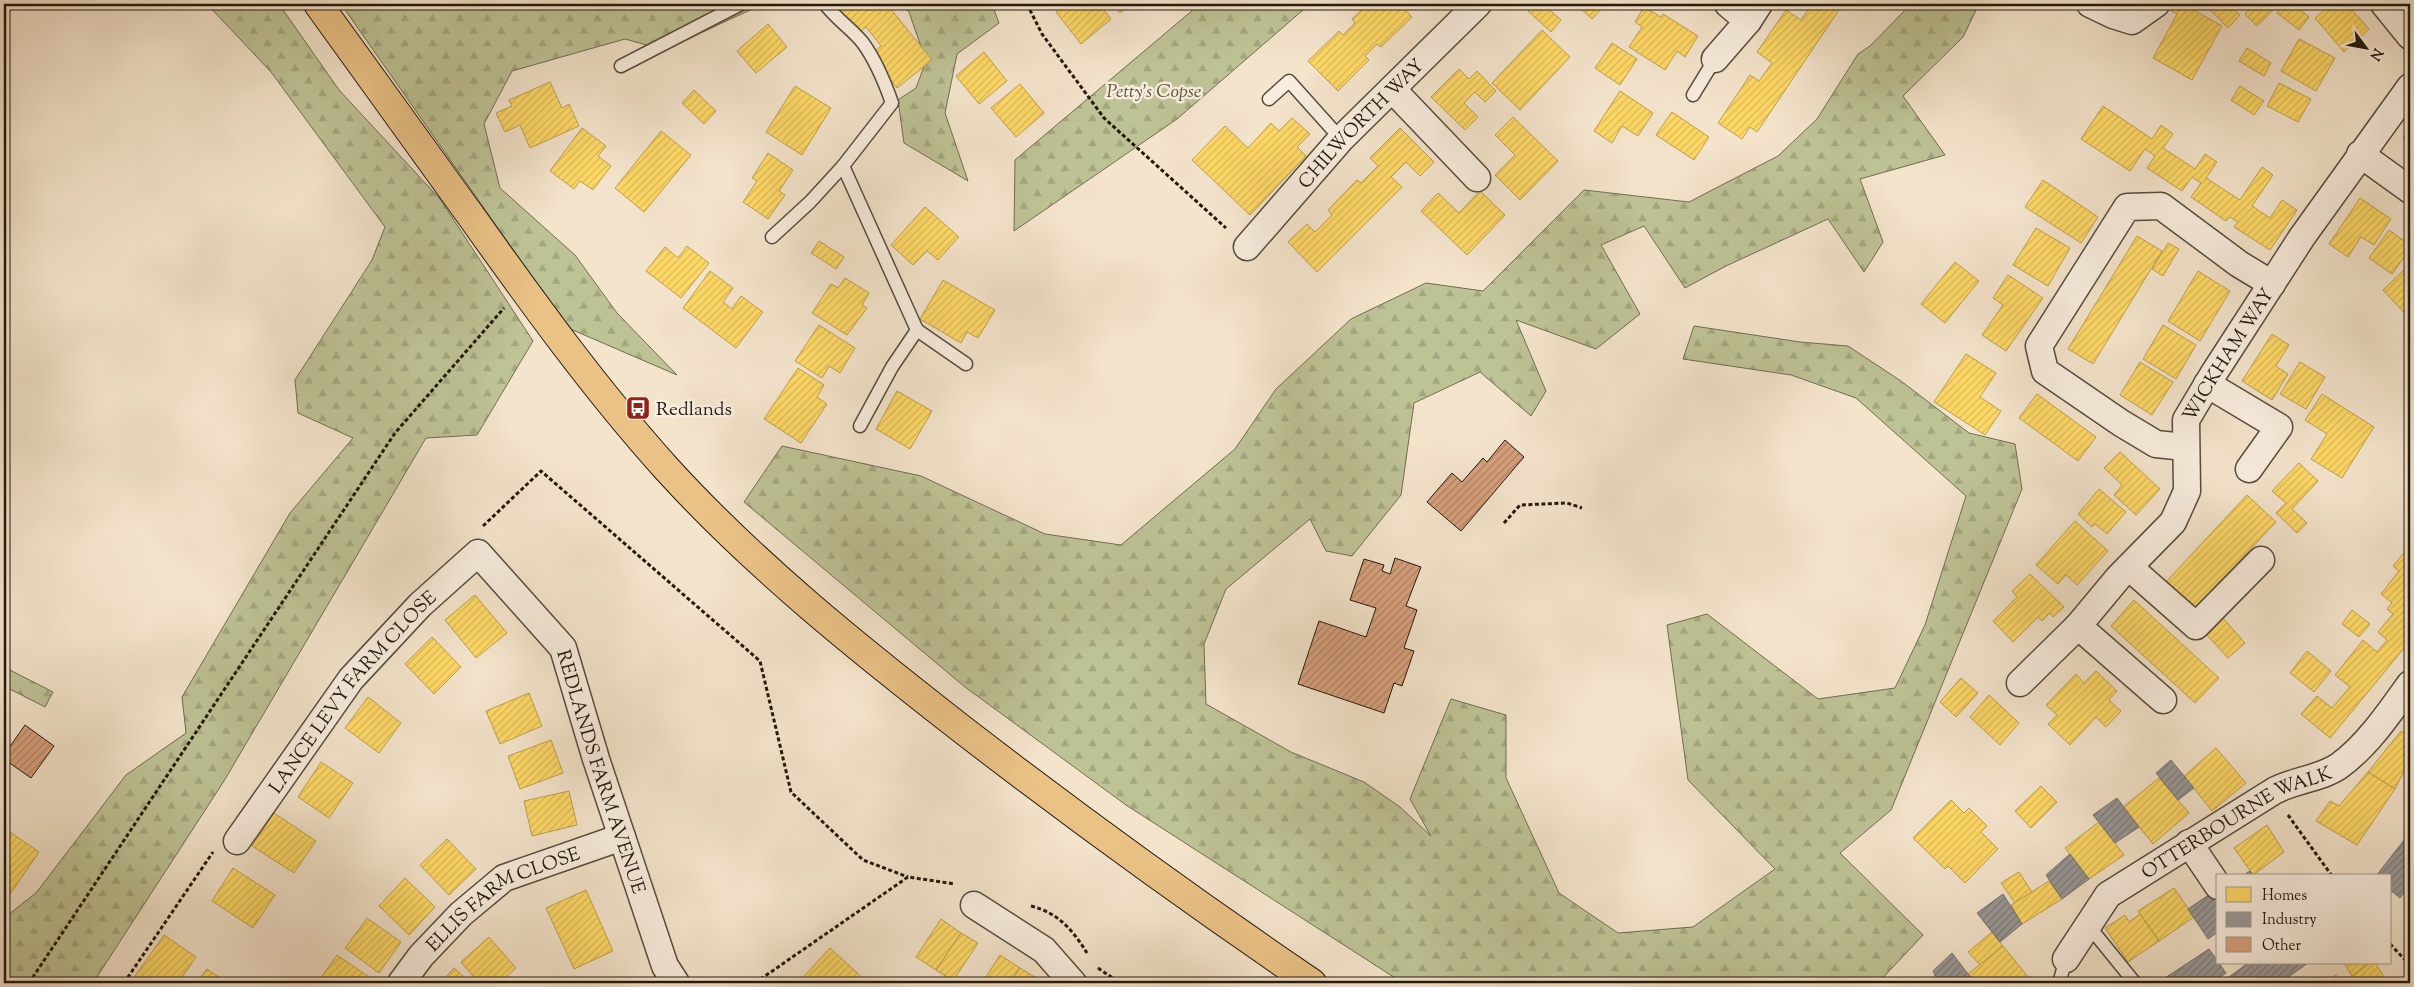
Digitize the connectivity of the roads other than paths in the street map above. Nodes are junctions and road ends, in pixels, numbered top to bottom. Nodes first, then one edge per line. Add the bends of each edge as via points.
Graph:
1 (318, 4) edge
2 (741, 4) edge
3 (826, 4) edge
4 (1478, 4) edge
5 (1728, 4) edge
6 (2090, 4) edge
7 (2156, 4) edge
8 (2384, 4) edge
9 (1754, 12) edge
10 (2410, 36) edge
11 (1716, 59) joint
12 (621, 66) dead end
13 (2410, 86) edge
14 (1392, 89) junction
15 (1693, 96) dead end
16 (1269, 99) dead end
17 (1341, 139) junction
18 (2360, 154) junction
19 (843, 166) junction
20 (1477, 178) dead end
21 (2410, 190) edge
22 (772, 237) dead end
23 (1247, 247) road end
24 (2272, 284) junction
25 (917, 330) junction
26 (966, 364) dead end
27 (2206, 384) junction
28 (860, 426) dead end
29 (2186, 447) junction
30 (2249, 470) dead end
31 (480, 540) joint
32 (2261, 560) dead end
33 (2129, 567) junction
34 (2078, 626) junction
35 (2020, 683) dead end
36 (2410, 684) edge
37 (2163, 700) dead end
38 (622, 837) junction
39 (237, 842) dead end
40 (2189, 843) junction
41 (2216, 883) edge
42 (974, 905) dead end
43 (2088, 925) junction
44 (2062, 971) edge
45 (400, 983) edge
46 (676, 983) edge
47 (1073, 983) edge
48 (1312, 983) edge
49 (2135, 983) edge

1 - 48 highway via 592,381 720,523 798,596 894,676 1205,910
2 - 12 lane
3 - 19 lane via 863,43 884,79 892,103
4 - 14 street, CHILWORTH WAY
5 - 9 street
6 - 7 street via 2132,21
8 - 10 street
9 - 11 street
11 - 15 lane
13 - 18 street, WICKHAM WAY
14 - 17 street, CHILWORTH WAY
14 - 20 street
16 - 17 lane via 1289,81
17 - 23 street, CHILWORTH WAY
18 - 21 street
18 - 24 street, WICKHAM WAY
19 - 22 lane
19 - 25 lane
24 - 27 street, WICKHAM WAY
24 - 29 street via 2239,264 2161,206 2127,207 2038,346 2045,371 2098,408 2156,444
25 - 26 lane
25 - 28 lane via 892,367
27 - 29 street, WICKHAM WAY via 2186,420
27 - 30 street via 2279,428
29 - 33 street, WICKHAM WAY via 2187,491 2173,522
31 - 38 street, REDLANDS FARM AVENUE via 563,648
31 - 39 street, LANCE LEVY FARM CLOSE via 350,679
32 - 33 street via 2196,626
33 - 34 street, WICKHAM WAY
34 - 35 street, WICKHAM WAY
34 - 37 street
36 - 40 street, OTTERBOURNE WALK via 2356,751 2338,766 2274,790
38 - 45 street, ELLIS FARM CLOSE via 504,878 461,914
38 - 46 street, REDLANDS FARM AVENUE via 665,966
40 - 41 street
40 - 43 street, OTTERBOURNE WALK via 2108,894
42 - 47 street via 1044,950
43 - 44 street, OTTERBOURNE WALK
43 - 49 lane

